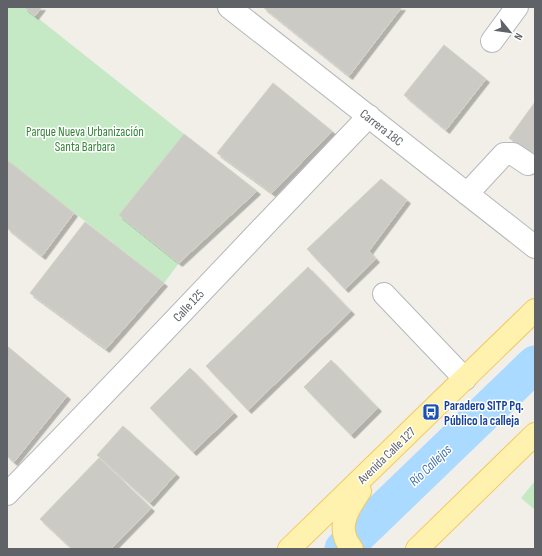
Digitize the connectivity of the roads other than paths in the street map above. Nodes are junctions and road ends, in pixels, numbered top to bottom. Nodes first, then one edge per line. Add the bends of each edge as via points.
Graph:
1 (229, 7) edge
2 (517, 7) edge
3 (492, 41) dead end
4 (369, 116) junction
5 (528, 164) dead end
6 (467, 194) junction
7 (535, 247) edge
8 (384, 294) dead end
9 (535, 310) edge
10 (465, 379) junction
11 (535, 434) edge
12 (381, 460) junction
13 (7, 494) edge
14 (289, 549) edge
15 (352, 549) edge
16 (417, 549) edge

1 - 4 street, Carrera 18C
2 - 3 street
4 - 6 street, Carrera 18C
4 - 13 street, Calle 125
5 - 6 street via 508,152
6 - 7 street, Carrera 18C
8 - 10 street
9 - 10 main road, Avenida Calle 127
10 - 12 main road, Avenida Calle 127
11 - 16 main road
12 - 14 main road, Avenida Calle 127
12 - 15 main road via 344,518 343,528

